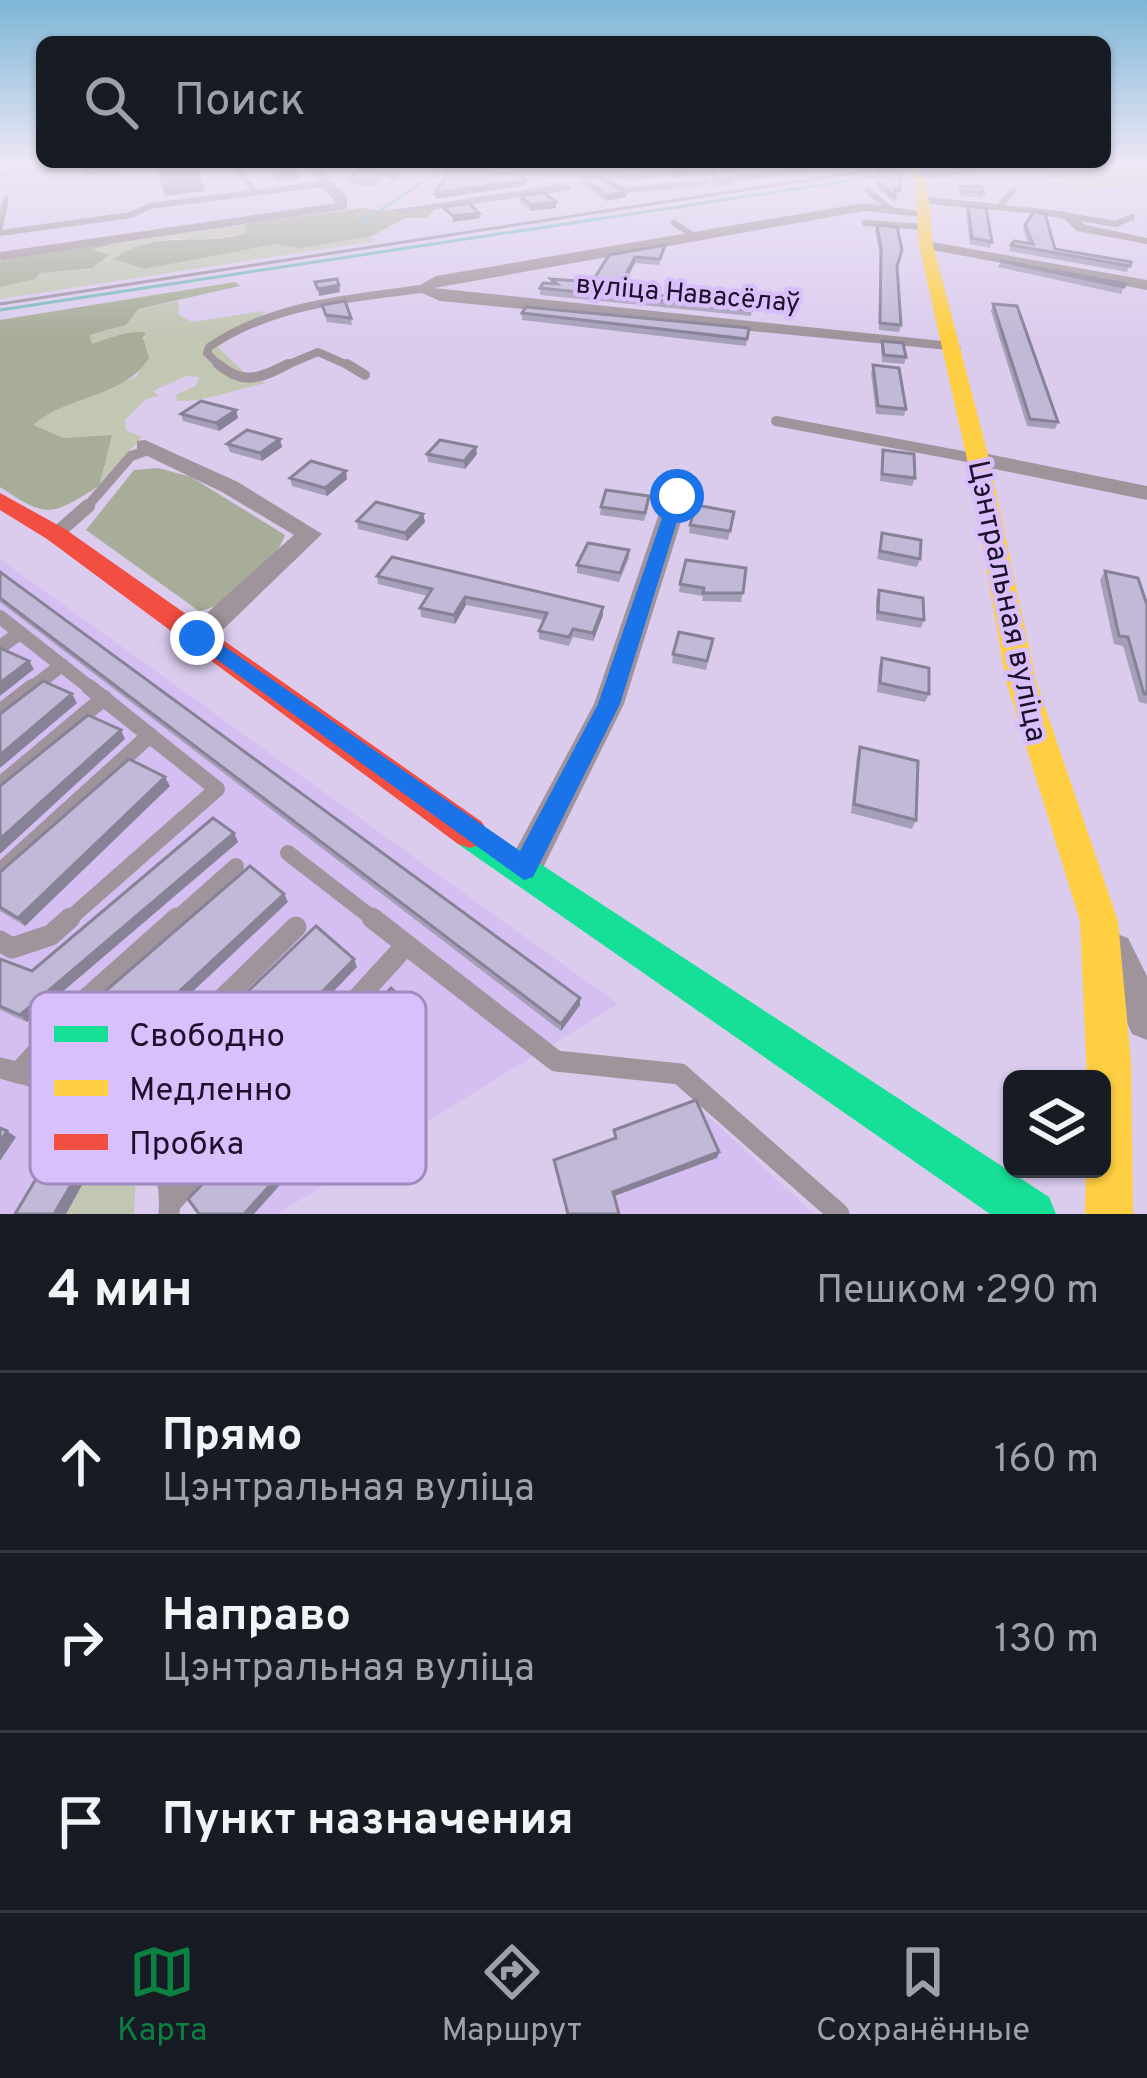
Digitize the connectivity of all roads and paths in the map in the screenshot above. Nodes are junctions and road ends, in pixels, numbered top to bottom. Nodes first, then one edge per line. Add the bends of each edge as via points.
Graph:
1 (49, 223) edge
2 (228, 223) edge
3 (780, 223) edge
4 (925, 223) edge
5 (980, 223) edge
6 (1075, 223) edge
7 (674, 224) dead end
8 (0, 230) edge
9 (697, 238) junction
10 (1144, 242) dead end
11 (0, 256) edge
12 (1147, 285) edge
13 (421, 289) junction
14 (952, 346) junction
15 (365, 375) dead end
16 (776, 422) dead end
17 (148, 448) joint
18 (978, 459) junction
19 (1147, 494) edge
20 (677, 496) dead end
21 (0, 500) edge
22 (56, 534) junction
23 (0, 617) edge
24 (20, 633) junction
25 (197, 638) junction
26 (0, 647) edge
27 (62, 665) junction
28 (104, 698) junction
29 (0, 712) edge
30 (150, 735) junction
31 (0, 785) edge
32 (288, 853) dead end
33 (236, 866) dead end
34 (524, 868) junction
35 (0, 871) edge
36 (1099, 922) junction
37 (296, 927) dead end
38 (0, 941) edge
39 (406, 945) junction
40 (94, 992) edge
41 (230, 992) edge
42 (364, 992) edge
43 (1147, 1018) edge
44 (192, 1184) edge
45 (170, 1208) edge
46 (839, 1214) edge
47 (1032, 1214) edge
48 (1109, 1214) edge

1 - 8 lane
2 - 11 street
3 - 9 street
4 - 14 street, Цэнтральная вуліца
5 - 12 street
6 - 10 street
7 - 9 lane
9 - 13 street via 436,280
13 - 14 street, вуліца Навасёлаў
13 - 15 lane via 243,324 207,353 242,380 328,350
14 - 18 street, Цэнтральная вуліца
16 - 18 lane
17 - 22 lane
17 - 25 street via 310,534
18 - 19 street
18 - 36 street, Цэнтральная вуліца via 1021,680
20 - 34 street via 609,704
21 - 22 street
22 - 25 street
23 - 24 lane
24 - 26 lane
24 - 27 lane
25 - 34 street
27 - 28 lane
27 - 29 lane
28 - 30 lane
28 - 31 lane
30 - 35 lane
30 - 38 lane via 218,789 51,934 12,948
32 - 39 lane
33 - 40 lane
34 - 47 street
36 - 43 street
36 - 48 street, Цэнтральная вуліца
37 - 41 lane
39 - 42 lane
39 - 46 lane via 556,1061 680,1074
44 - 45 lane

